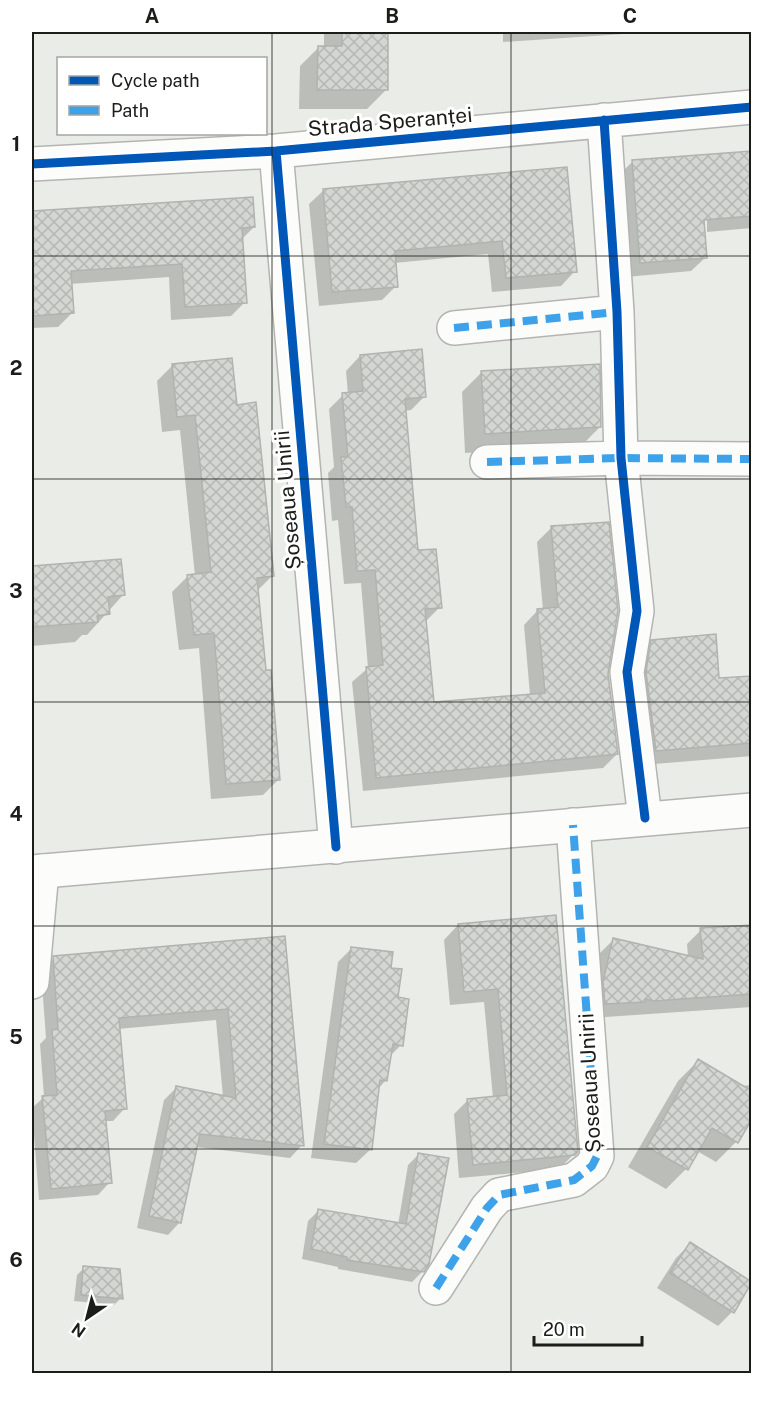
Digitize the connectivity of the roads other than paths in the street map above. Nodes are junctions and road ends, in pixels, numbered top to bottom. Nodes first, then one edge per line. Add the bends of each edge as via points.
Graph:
1 (752, 107) edge
2 (604, 120) junction
3 (276, 151) junction
4 (32, 164) edge
5 (617, 312) junction
6 (454, 328) dead end
7 (621, 458) junction
8 (752, 459) edge
9 (487, 462) dead end
10 (752, 810) edge
11 (645, 818) junction
12 (573, 825) junction
13 (336, 847) junction
14 (37, 871) edge
15 (32, 982) edge
16 (436, 1288) dead end

1 - 2 street, Strada Speranței
2 - 3 street, Strada Speranței
2 - 5 street
3 - 4 street, Strada Speranței
3 - 13 street, Șoseaua Unirii
5 - 6 street
5 - 7 street
7 - 8 street
7 - 9 street
7 - 11 street via 637,611 627,672
10 - 11 street
11 - 12 street
12 - 13 street
12 - 16 street, Șoseaua Unirii via 597,1156 592,1166 574,1180 499,1196 487,1208
13 - 14 street
14 - 15 street

